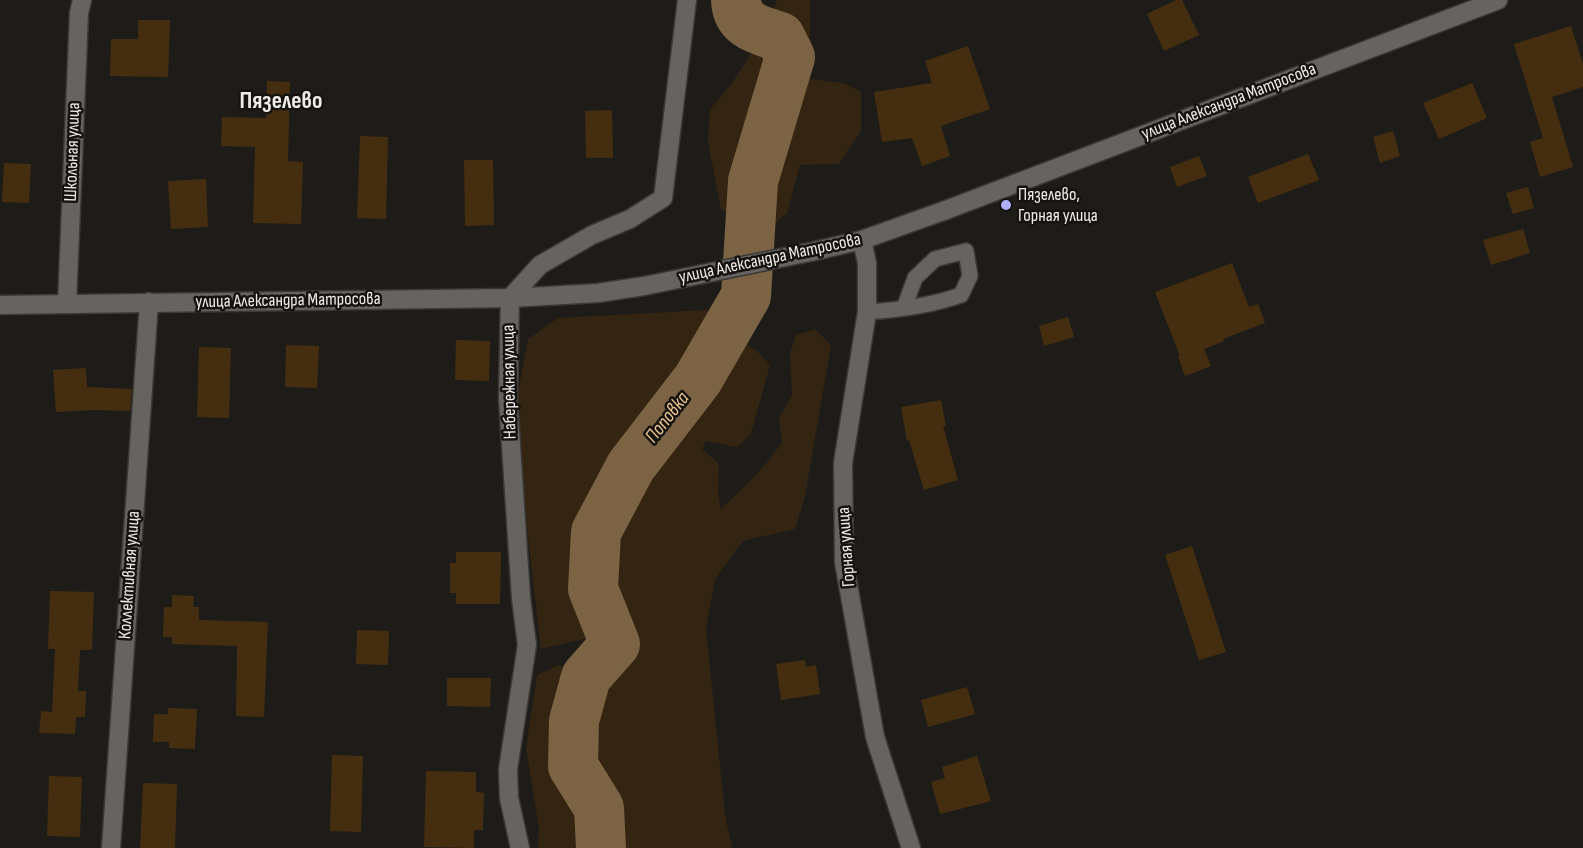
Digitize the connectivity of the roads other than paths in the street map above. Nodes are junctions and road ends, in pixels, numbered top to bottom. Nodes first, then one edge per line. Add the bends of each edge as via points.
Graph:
1 (82, 0) edge
2 (687, 0) edge
3 (1498, 0) edge
4 (862, 240) junction
5 (510, 298) junction
6 (149, 302) junction
7 (67, 304) junction
8 (0, 305) edge
9 (904, 308) junction
10 (867, 312) junction
11 (111, 848) edge
12 (520, 848) edge
13 (911, 848) edge

1 - 7 street, Школьная улица
2 - 5 street, Набережная улица via 663,198 540,265
3 - 4 street, улица Александра Матросова
4 - 5 street, улица Александра Матросова via 644,286
4 - 10 street, Горная улица via 867,263
5 - 6 street, улица Александра Матросова
5 - 12 street, Набережная улица via 508,399 527,645 508,770 509,798
6 - 7 street, улица Александра Матросова
6 - 11 street, Коллективная улица
7 - 8 street, улица Александра Матросова
9 - 9 lane via 961,295 970,276 966,251 935,259 915,278
9 - 10 lane
10 - 13 street, Горная улица via 843,463 844,562 875,737

